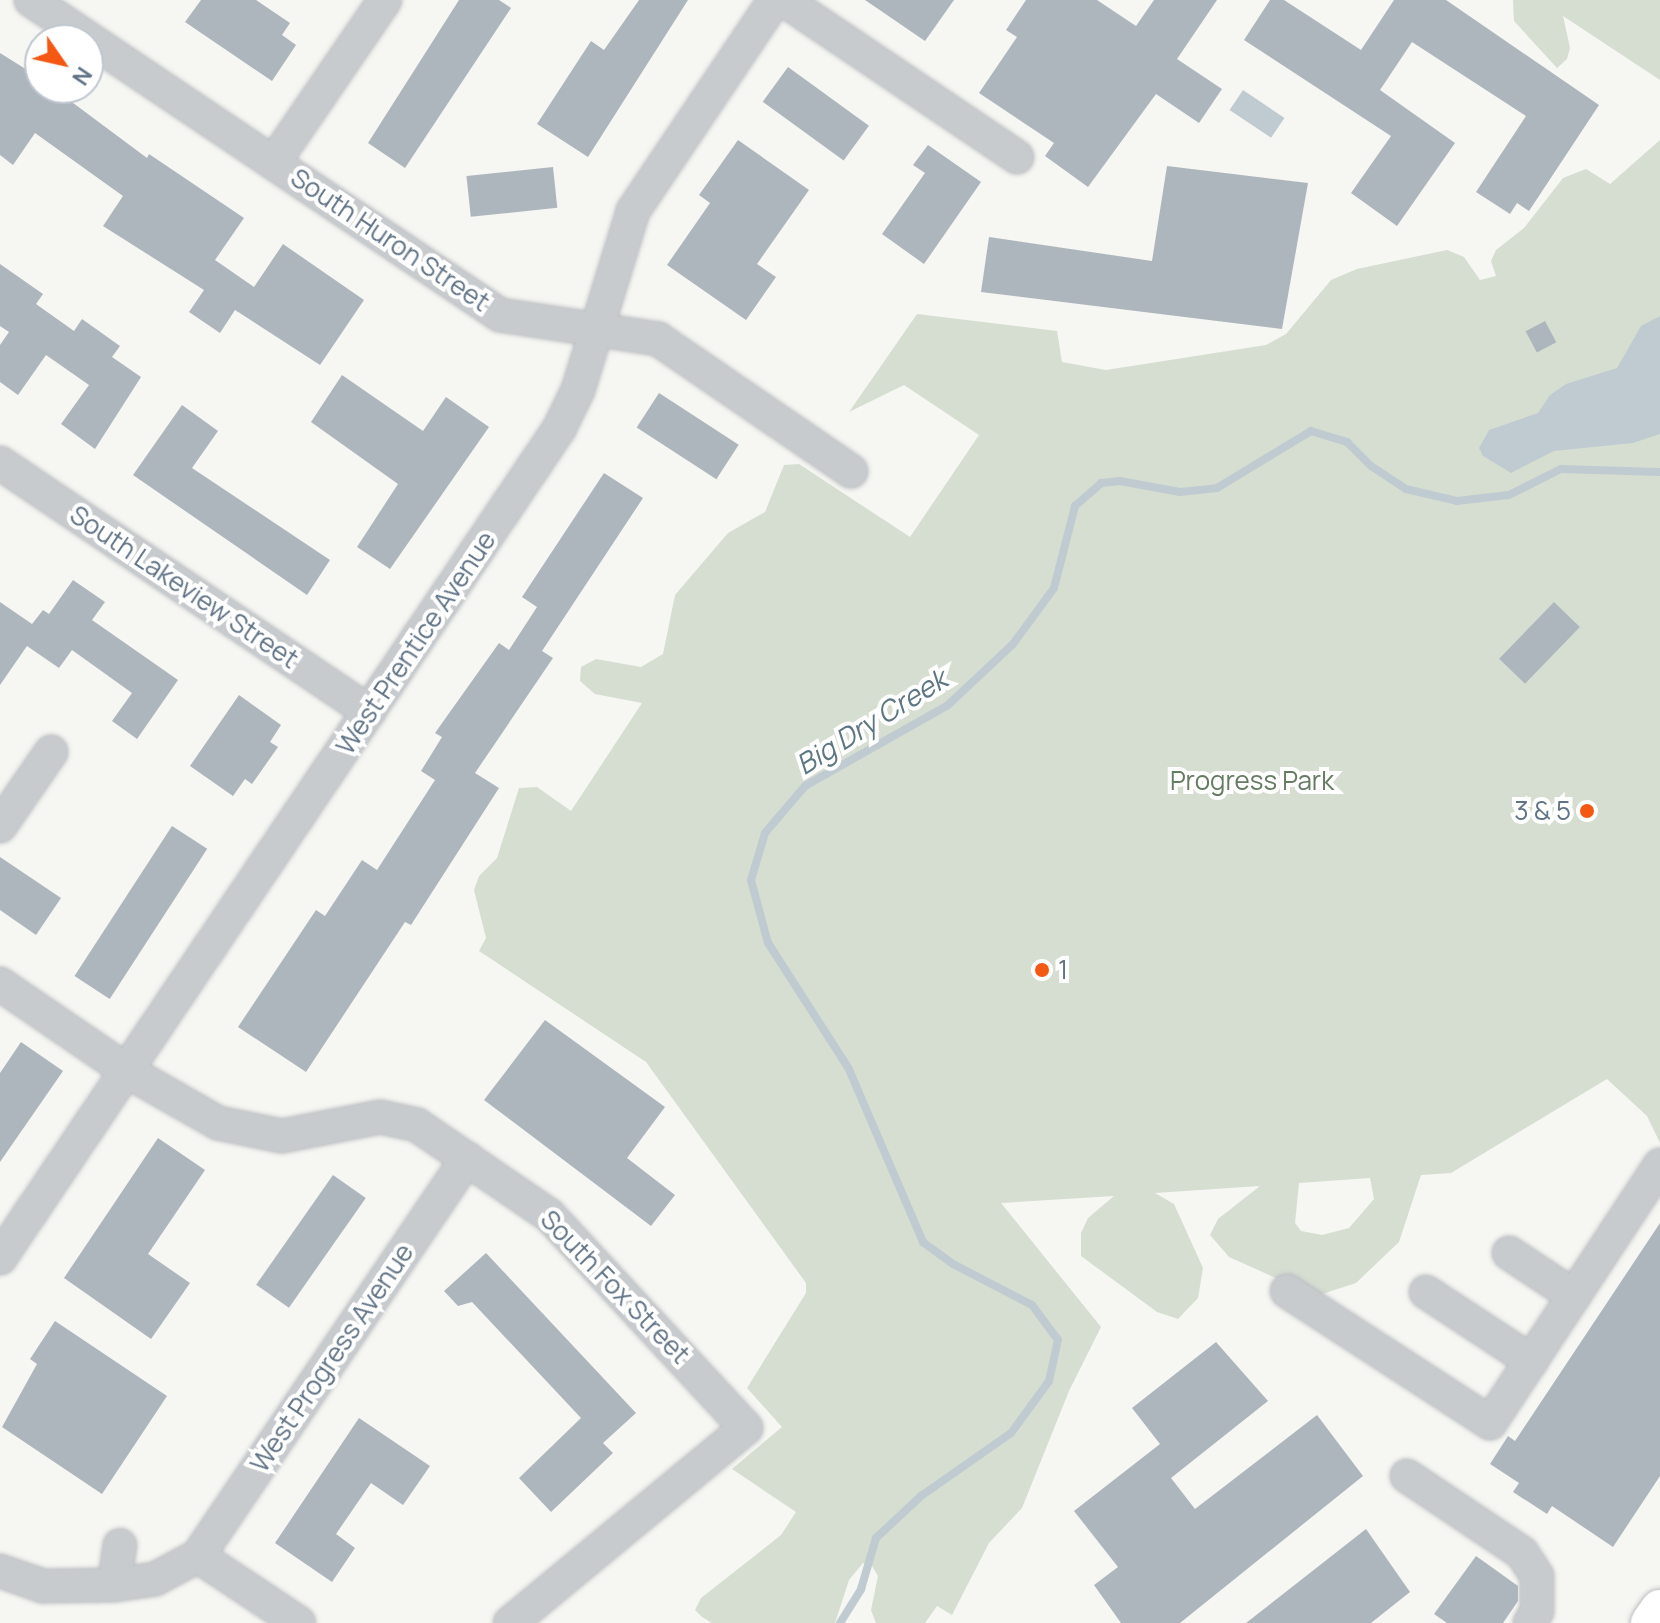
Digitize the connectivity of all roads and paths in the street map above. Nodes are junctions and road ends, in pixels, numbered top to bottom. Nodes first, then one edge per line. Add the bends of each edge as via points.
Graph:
1 (31, 0) edge
2 (385, 0) edge
3 (775, 0) edge
4 (784, 0) edge
5 (1017, 157) dead end
6 (274, 162) junction
7 (597, 327) junction
8 (0, 463) edge
9 (851, 471) dead end
10 (369, 712) junction
11 (51, 752) dead end
12 (0, 826) edge
13 (0, 984) edge
14 (127, 1071) junction
15 (467, 1159) junction
16 (1660, 1165) edge
17 (1509, 1253) dead end
18 (0, 1258) edge
19 (1287, 1291) dead end
20 (1426, 1292) dead end
21 (1574, 1296) junction
22 (1531, 1361) junction
23 (1407, 1476) dead end
24 (120, 1545) dead end
25 (198, 1556) junction
26 (0, 1571) edge
27 (114, 1585) junction
28 (1660, 1610) edge
29 (299, 1623) edge
30 (510, 1623) edge
31 (1530, 1623) edge
32 (1651, 1623) edge

1 - 6 street, South Huron Street
2 - 6 street
3 - 7 street, West Prentice Avenue via 633,211
4 - 5 street
6 - 7 street, South Huron Street via 500,315
7 - 9 street, South Huron Street via 658,339
7 - 10 street, West Prentice Avenue via 559,429
8 - 10 street, South Lakeview Street
10 - 14 street, West Prentice Avenue
11 - 12 street
13 - 14 street, South Fox Street
14 - 15 street, South Fox Street via 192,1112 247,1131 298,1135 391,1116 417,1125
14 - 18 street, West Prentice Avenue
15 - 25 street, West Progress Avenue
15 - 30 street, South Fox Street via 549,1215 746,1428
16 - 21 street
17 - 21 street
19 - 22 street via 1490,1423
20 - 22 street
21 - 22 street
23 - 31 street via 1522,1553 1537,1576 1537,1611
24 - 27 street
25 - 27 street via 155,1579
25 - 29 street
26 - 27 street via 43,1586
28 - 32 main road

